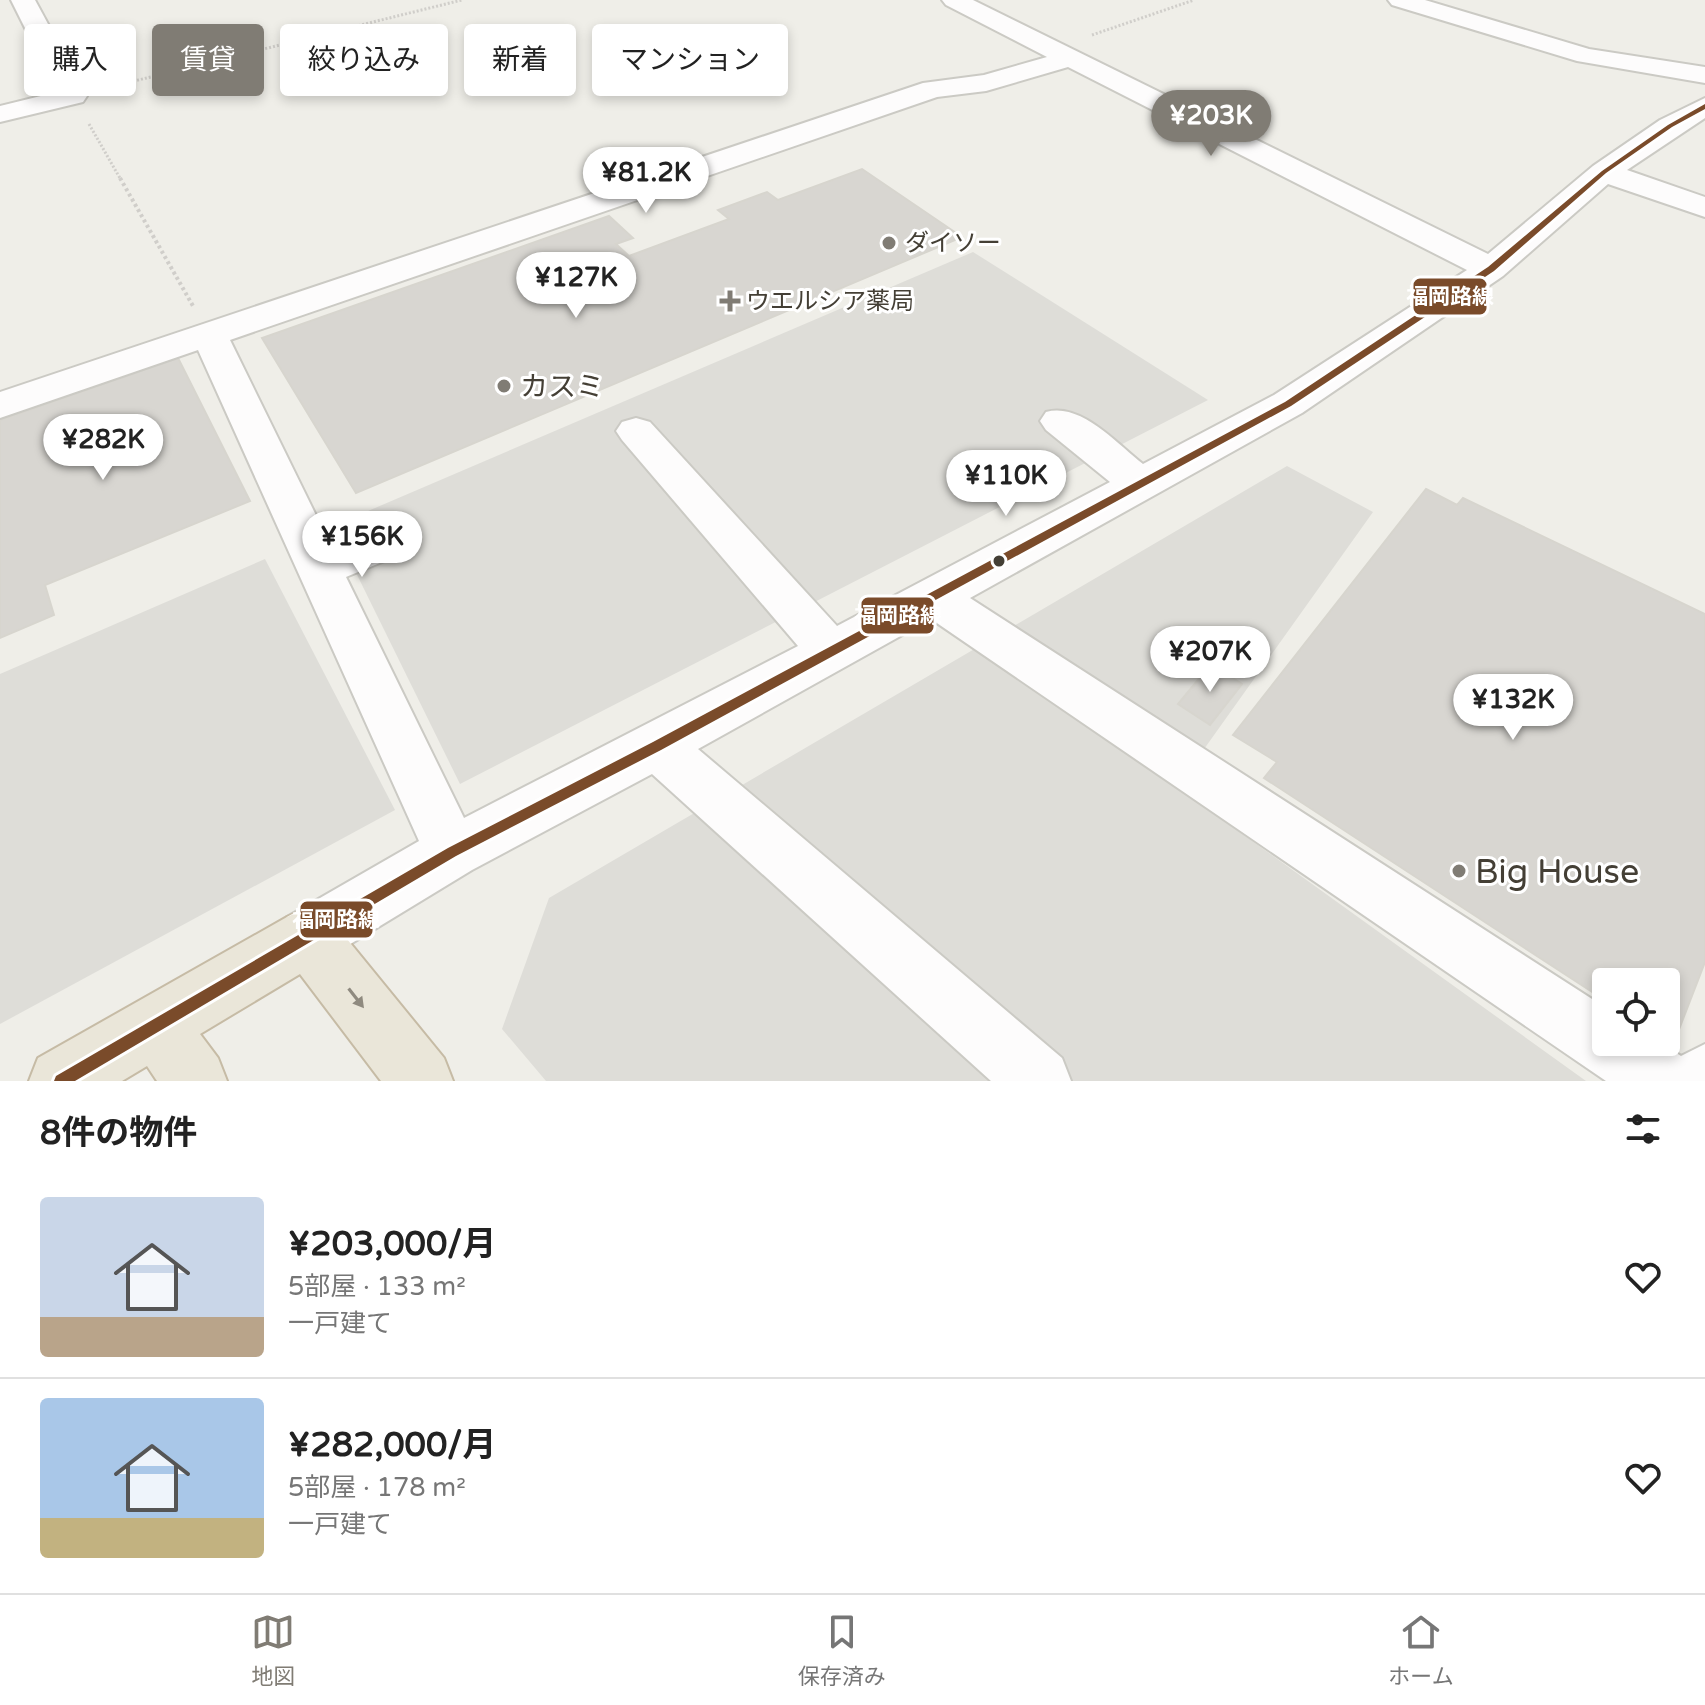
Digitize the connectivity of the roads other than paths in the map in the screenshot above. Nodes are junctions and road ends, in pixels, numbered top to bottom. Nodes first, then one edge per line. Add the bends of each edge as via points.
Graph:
1 (23, 0) edge
2 (954, 0) edge
3 (1400, 0) edge
4 (1061, 53) junction
5 (1705, 75) edge
6 (1705, 106) edge
7 (0, 114) edge
8 (1604, 172) junction
9 (1705, 208) edge
10 (1491, 269) junction
11 (209, 334) junction
12 (0, 405) edge
13 (1060, 421) dead end
14 (636, 431) dead end
15 (1141, 484) junction
16 (371, 548) dead end
17 (319, 570) junction
18 (933, 597) junction
19 (831, 651) junction
20 (657, 746) junction
21 (452, 852) junction
22 (308, 937) junction
23 (156, 1025) junction
24 (61, 1081) edge
25 (195, 1081) edge
26 (421, 1081) edge
27 (1039, 1081) edge
28 (1662, 1081) edge

1 - 7 street via 73,96
2 - 4 street
3 - 5 street via 1586,56
4 - 10 street
4 - 11 street via 986,83 933,89
6 - 8 street
8 - 9 street
8 - 10 street
10 - 15 street via 1288,404
11 - 12 street
11 - 17 street
13 - 15 street
14 - 19 street
15 - 18 street
16 - 17 street
17 - 21 street
18 - 19 street
18 - 28 street
19 - 20 street
20 - 21 street
20 - 27 street
21 - 22 street
22 - 23 highway
22 -> 26 highway
23 - 24 highway
23 - 25 highway

